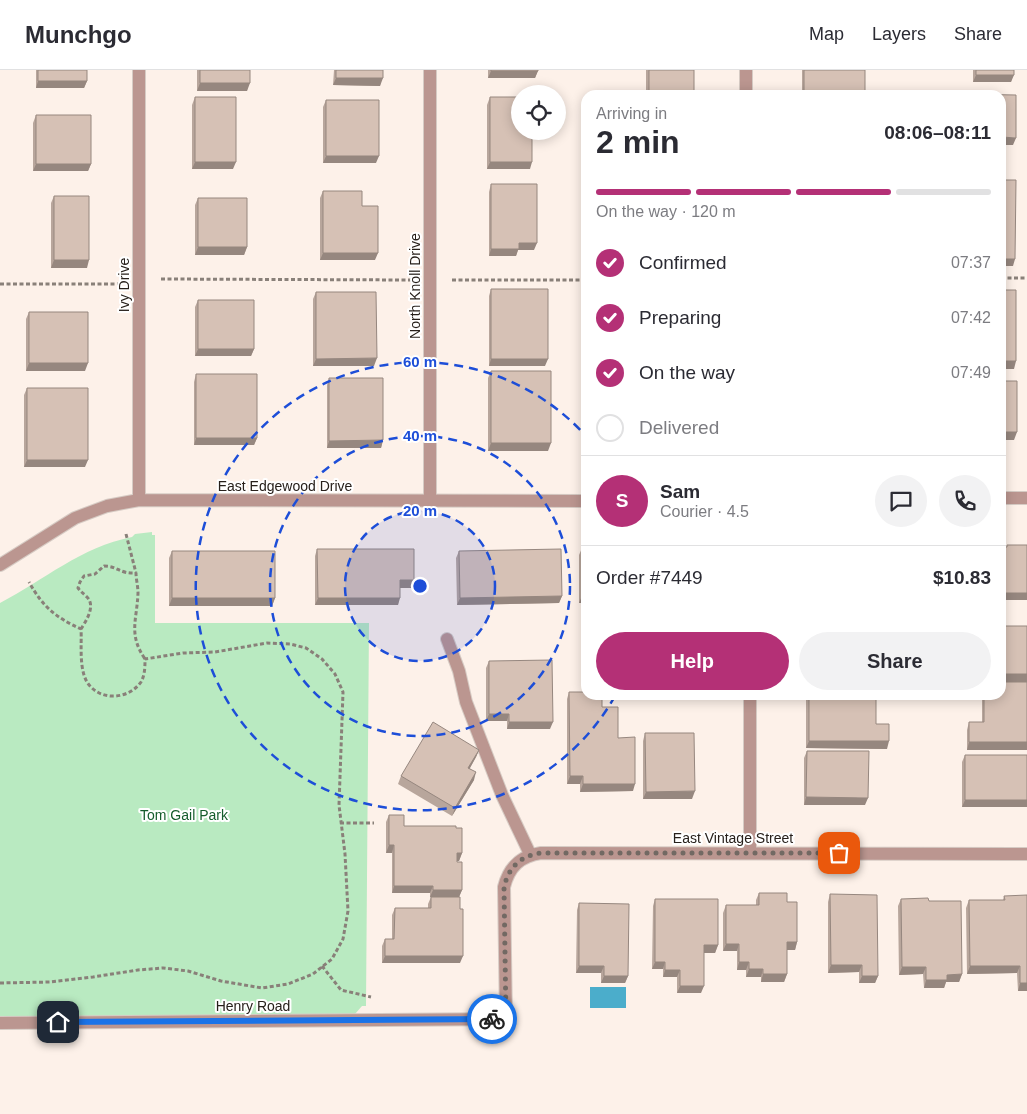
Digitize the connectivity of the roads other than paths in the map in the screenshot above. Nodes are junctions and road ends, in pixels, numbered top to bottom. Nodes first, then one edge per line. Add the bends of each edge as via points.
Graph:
1 (139, 70) edge
2 (430, 70) edge
3 (746, 70) edge
4 (746, 90) edge
5 (1006, 498) edge
6 (1027, 498) edge
7 (140, 500) junction
8 (430, 501) junction
9 (581, 501) edge
10 (0, 565) edge
11 (448, 639) dead end
12 (750, 700) edge
13 (750, 853) junction
14 (530, 854) junction
15 (1027, 854) edge
16 (0, 1023) edge

1 - 7 street, Ivy Drive
2 - 8 street, North Knoll Drive
3 - 4 street
5 - 6 street
7 - 8 street, East Edgewood Drive
7 - 10 street, East Edgewood Drive via 107,506 75,518
8 - 9 street, East Edgewood Drive
11 - 14 street via 466,702 502,795
12 - 13 street
13 - 14 street, East Vintage Street
13 - 15 street, East Vintage Street
14 - 16 street, Henry Road via 512,867 504,887 506,1019

